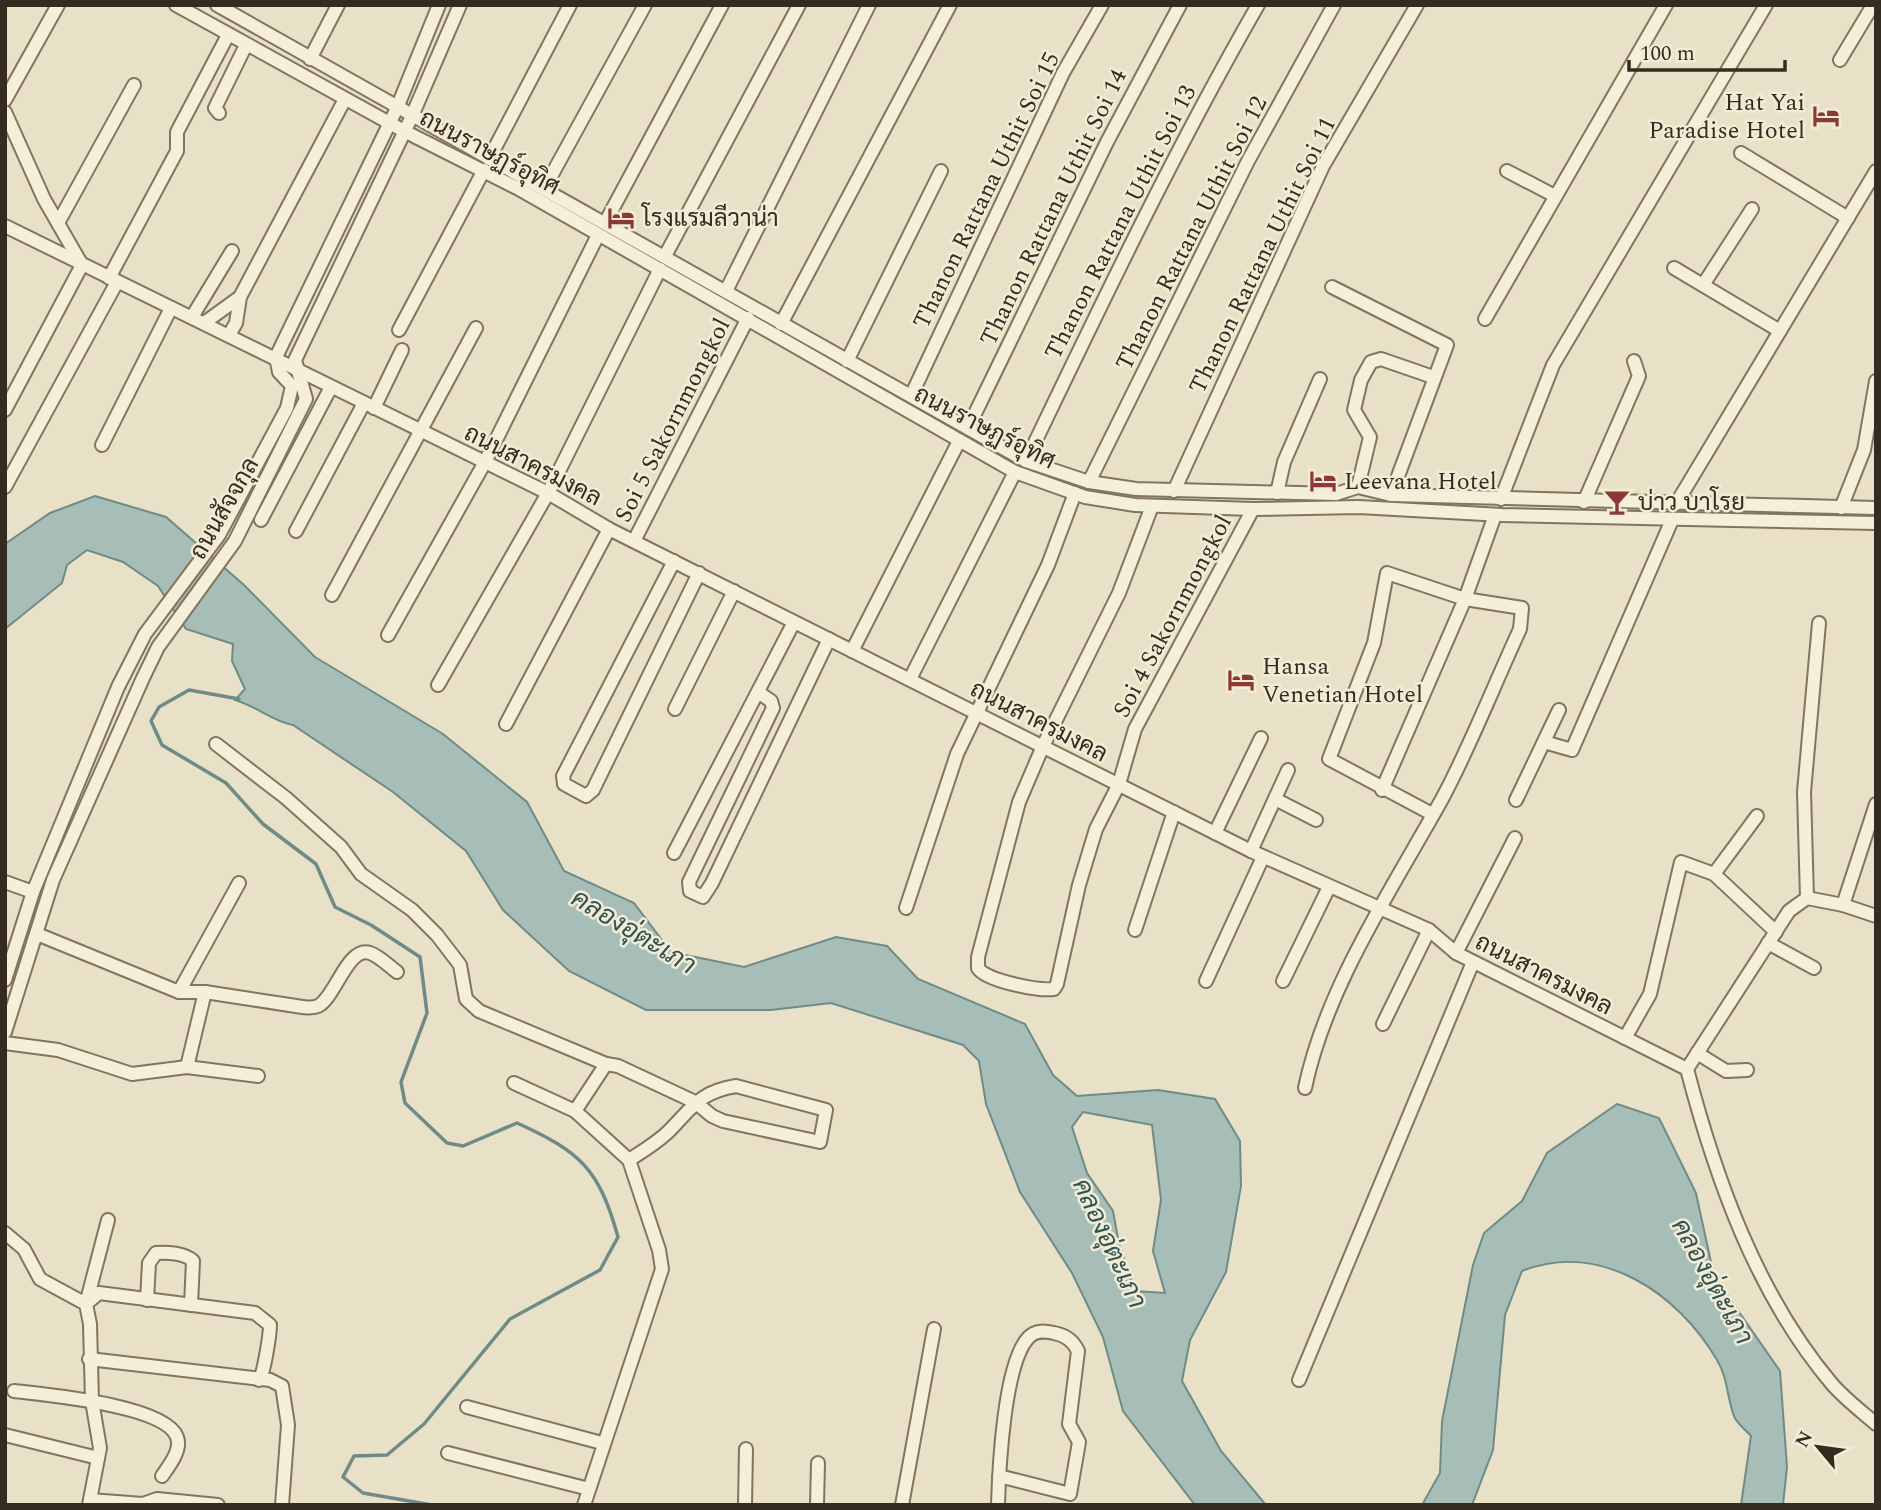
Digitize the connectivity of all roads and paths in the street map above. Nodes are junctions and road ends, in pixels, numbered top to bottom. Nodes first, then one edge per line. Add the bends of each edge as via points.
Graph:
1 (58, 5) edge
2 (176, 5) edge
3 (217, 5) edge
4 (338, 5) edge
5 (439, 5) edge
6 (460, 5) edge
7 (570, 5) edge
8 (645, 5) edge
9 (722, 5) edge
10 (799, 5) edge
11 (869, 5) edge
12 (950, 5) edge
13 (1102, 5) edge
14 (1180, 5) edge
15 (1258, 5) edge
16 (1334, 5) edge
17 (1417, 5) edge
18 (1666, 5) edge
19 (1766, 5) edge
20 (1873, 5) edge
21 (228, 35) junction
22 (246, 45) junction
23 (310, 59) junction
24 (1840, 60) dead end
25 (134, 85) dead end
26 (345, 99) junction
27 (5, 100) edge
28 (397, 108) junction
29 (5, 112) edge
30 (219, 113) dead end
31 (412, 116) junction
32 (389, 122) junction
33 (404, 131) junction
34 (1741, 153) dead end
35 (487, 165) junction
36 (941, 171) dead end
37 (1507, 171) dead end
38 (1874, 177) edge
39 (544, 190) junction
40 (1555, 196) junction
41 (1752, 209) dead end
42 (1848, 218) junction
43 (58, 223) junction
44 (605, 223) junction
45 (5, 226) edge
46 (598, 235) junction
47 (232, 251) dead end
48 (666, 256) junction
49 (82, 265) junction
50 (1674, 268) dead end
51 (660, 269) junction
52 (113, 280) junction
53 (1703, 285) junction
54 (1332, 287) dead end
55 (727, 289) junction
56 (240, 297) junction
57 (171, 308) junction
58 (192, 317) junction
59 (748, 318) junction
60 (1485, 319) dead end
61 (204, 323) junction
62 (780, 324) junction
63 (476, 328) dead end
64 (399, 330) dead end
65 (1780, 331) junction
66 (229, 335) junction
67 (402, 350) dead end
68 (818, 352) junction
69 (276, 357) junction
70 (847, 361) junction
71 (1634, 361) dead end
72 (295, 368) junction
73 (1433, 377) junction
74 (1320, 379) dead end
75 (1876, 381) edge
76 (331, 387) junction
77 (911, 396) junction
78 (369, 405) junction
79 (5, 410) edge
80 (1873, 412) edge
81 (968, 428) junction
82 (422, 433) junction
83 (959, 441) junction
84 (102, 445) dead end
85 (1026, 461) junction
86 (485, 463) junction
87 (1015, 472) junction
88 (1089, 482) junction
89 (5, 487) edge
90 (1358, 487) junction
91 (1174, 491) junction
92 (548, 493) junction
93 (1277, 493) junction
94 (1075, 494) junction
95 (1336, 494) junction
96 (1391, 495) junction
97 (1501, 499) junction
98 (1584, 502) junction
99 (1676, 504) junction
100 (1152, 506) junction
101 (1841, 508) junction
102 (1876, 508) edge
103 (1253, 509) junction
104 (1336, 509) junction
105 (1495, 515) junction
106 (261, 520) dead end
107 (1672, 520) junction
108 (1876, 523) edge
109 (609, 529) junction
110 (296, 531) dead end
111 (634, 541) junction
112 (674, 561) junction
113 (699, 573) junction
114 (734, 591) junction
115 (332, 595) dead end
116 (1465, 599) junction
117 (794, 622) junction
118 (1819, 623) dead end
119 (388, 635) dead end
120 (829, 639) junction
121 (852, 650) junction
122 (910, 679) junction
123 (438, 685) dead end
124 (758, 692) junction
125 (675, 709) dead end
126 (1559, 709) dead end
127 (975, 712) junction
128 (506, 724) dead end
129 (1261, 738) dead end
130 (1544, 743) junction
131 (216, 744) dead end
132 (1043, 746) junction
133 (1288, 770) dead end
134 (1119, 784) junction
135 (1382, 790) junction
136 (1275, 799) junction
137 (1516, 800) dead end
138 (1876, 804) edge
139 (1174, 812) junction
140 (1432, 814) junction
141 (1757, 816) dead end
142 (1317, 820) dead end
143 (1215, 833) junction
144 (1515, 838) dead end
145 (674, 853) dead end
146 (1257, 854) junction
147 (1714, 874) junction
148 (5, 883) edge
149 (239, 883) dead end
150 (1329, 887) junction
151 (33, 892) junction
152 (1807, 898) junction
153 (1843, 905) junction
154 (1379, 907) junction
155 (906, 908) dead end
156 (1876, 916) edge
157 (1135, 930) dead end
158 (1429, 930) junction
159 (37, 934) junction
160 (1772, 938) junction
161 (1456, 953) junction
162 (1473, 962) junction
163 (1814, 968) dead end
164 (397, 972) dead end
165 (5, 980) edge
166 (1283, 981) dead end
167 (1206, 982) dead end
168 (179, 992) junction
169 (205, 992) junction
170 (1383, 1024) dead end
171 (5, 1032) edge
172 (1625, 1038) junction
173 (5, 1043) edge
174 (1698, 1053) junction
175 (606, 1064) junction
176 (187, 1067) junction
177 (1687, 1069) junction
178 (1747, 1070) dead end
179 (258, 1076) dead end
180 (514, 1083) dead end
181 (1305, 1088) dead end
182 (695, 1102) junction
183 (575, 1111) junction
184 (629, 1160) junction
185 (108, 1220) dead end
186 (5, 1233) edge
187 (147, 1300) junction
188 (86, 1304) junction
189 (191, 1305) junction
190 (934, 1329) dead end
191 (89, 1359) junction
192 (260, 1380) junction
193 (1299, 1380) dead end
194 (14, 1391) dead end
195 (92, 1401) junction
196 (467, 1407) dead end
197 (1876, 1424) edge
198 (5, 1435) edge
199 (602, 1443) junction
200 (746, 1449) dead end
201 (448, 1453) dead end
202 (98, 1458) junction
203 (818, 1464) dead end
204 (162, 1476) dead end
205 (999, 1476) junction
206 (589, 1489) junction
207 (90, 1502) edge
208 (218, 1505) edge
209 (282, 1505) edge
210 (584, 1505) edge
211 (745, 1505) edge
212 (817, 1505) edge
213 (902, 1505) edge
214 (998, 1505) edge

1 - 27 street
2 - 21 street, ถนนราษฏร์อุทิศ
3 - 23 street, ถนนราษฏร์อุทิศ
4 - 23 street
5 - 28 street
6 - 31 street
7 - 35 street
8 - 39 street
9 - 44 street
10 - 48 street
11 - 55 street
12 - 62 street
13 - 77 street, Thanon Rattana Uthit Soi 15 via 1063,73
14 - 81 street, Thanon Rattana Uthit Soi 14 via 1107,142
15 - 85 street, Thanon Rattana Uthit Soi 13 via 1145,215
16 - 88 street, Thanon Rattana Uthit Soi 12 via 1248,161
17 - 91 street, Thanon Rattana Uthit Soi 11 via 1323,166
18 - 40 street
19 - 97 street via 1553,365
20 - 24 street
21 - 22 street, ถนนราษฏร์อุทิศ
21 - 52 street via 177,132 174,158
22 - 26 street, ถนนราษฏร์อุทิศ
22 - 30 street via 215,108
23 - 28 street, ถนนราษฏร์อุทิศ
25 - 43 street
26 - 32 street, ถนนราษฏร์อุทิศ
26 - 56 street
28 - 31 street, ถนนราษฏร์อุทิศ
28 - 32 street
29 - 43 street
31 - 33 street
31 - 35 street, ถนนราษฏร์อุทิศ
32 - 33 street, ถนนราษฏร์อุทิศ
32 - 69 street
33 - 35 street, ถนนราษฏร์อุทิศ
33 - 72 street
34 - 42 street
35 - 39 street, ถนนราษฏร์อุทิศ
35 - 46 street, ถนนราษฏร์อุทิศ
35 - 64 street
36 - 70 street
37 - 40 street
38 - 42 street
39 - 44 street, ถนนราษฏร์อุทิศ
40 - 60 street
41 - 53 street
42 - 65 street
43 - 49 street
44 - 48 street, ถนนราษฏร์อุทิศ
45 - 49 street, ถนนสาครมงคล
46 - 51 street, ถนนราษฏร์อุทิศ
46 - 86 street
47 - 58 street via 215,289
48 - 55 street, ถนนราษฏร์อุทิศ
49 - 52 street, ถนนสาครมงคล
49 - 79 street
50 - 53 street
51 - 59 street, ถนนราษฏร์อุทิศ
51 - 92 street
52 - 57 street, ถนนสาครมงคล
52 - 89 street
53 - 65 street
54 - 73 street via 1447,345
55 - 62 street, ถนนราษฏร์อุทิศ
56 - 61 street
56 - 66 street
57 - 58 street, ถนนสาครมงคล
57 - 84 street
58 - 61 street, ถนนสาครมงคล
59 - 68 street, ถนนราษฏร์อุทิศ
59 - 111 street, Soi 5 Sakornmongkol
61 - 66 street, ถนนสาครมงคล
62 - 68 street, ถนนราษฏร์อุทิศ
63 - 82 street
65 - 99 street
66 - 69 street, ถนนสาครมงคล
67 - 78 street
68 - 70 street, ถนนราษฏร์อุทิศ
68 - 83 street, ถนนราษฏร์อุทิศ
69 - 72 street, ถนนสาครมงคล
69 - 151 street, ถนนสัจจกุล via 279,372 292,386 292,397 219,535 145,634 118,687
70 - 77 street, ถนนราษฏร์อุทิศ
71 - 98 street via 1639,376
72 - 76 street, ถนนสาครมงคล
72 - 159 street, ถนนสัจจกุล via 306,399 235,541 158,647 53,880
73 - 90 street via 1381,359 1371,362 1354,410 1370,437
73 - 96 street
74 - 93 street via 1284,461
75 - 80 street
76 - 78 street, ถนนสาครมงคล
76 - 106 street
77 - 81 street, ถนนราษฏร์อุทิศ
78 - 82 street, ถนนสาครมงคล
78 - 110 street
80 - 101 street
81 - 85 street, ถนนราษฏร์อุทิศ
82 - 86 street, ถนนสาครมงคล
82 - 115 street
83 - 87 street, ถนนราษฏร์อุทิศ
83 - 121 street
85 - 88 street, ถนนราษฏร์อุทิศ
86 - 92 street, ถนนสาครมงคล
86 - 119 street
87 - 94 street, ถนนราษฏร์อุทิศ
87 - 122 street
88 - 91 street, ถนนราษฏร์อุทิศ
90 - 95 street, ถนนราษฏร์อุทิศ
90 - 96 street
91 - 93 street, ถนนราษฏร์อุทิศ
92 - 109 street, ถนนสาครมงคล
92 - 123 street
93 - 95 street, ถนนราษฏร์อุทิศ
94 - 100 street, ถนนราษฏร์อุทิศ
94 - 127 street via 1048,565
95 - 104 street
96 - 97 street
97 - 98 street
98 - 99 street
99 - 101 street
100 - 103 street, ถนนราษฏร์อุทิศ
100 - 132 street via 1119,593
101 - 102 street
103 - 104 street, ถนนราษฏร์อุทิศ
103 - 134 street, Soi 4 Sakornmongkol via 1135,729
104 - 105 street, ถนนราษฏร์อุทิศ
105 - 107 street, ถนนราษฏร์อุทิศ
105 - 116 street
107 - 108 street, ถนนราษฏร์อุทิศ
107 - 130 street via 1572,750
109 - 111 street, ถนนสาครมงคล
109 - 128 street
111 - 112 street, ถนนสาครมงคล
112 - 113 street, ถนนสาครมงคล
112 - 113 street via 563,776 564,784 578,794 586,796 593,790
113 - 114 street, ถนนสาครมงคล
114 - 117 street, ถนนสาครมงคล
114 - 125 street
116 - 135 street
116 - 135 street via 1387,573 1374,643 1329,760
116 - 140 street via 1522,608 1520,629
117 - 120 street, ถนนสาครมงคล
117 - 124 street
118 - 152 street via 1804,792
120 - 121 street, ถนนสาครมงคล
120 - 124 street via 712,883 704,897 698,896 690,891 689,881 773,708
121 - 122 street, ถนนสาครมงคล
122 - 127 street, ถนนสาครมงคล
124 - 145 street
126 - 130 street
127 - 132 street, ถนนสาครมงคล
127 - 155 street
129 - 143 street
130 - 137 street
131 - 175 street via 286,798 341,847 361,874 412,909 438,935 460,965 466,999 480,1011
132 - 134 street, ถนนสาครมงคล
132 - 134 street, Soi 4 Sakornmongkol via 1020,802 978,957 978,968 985,975 1054,989 1096,829
133 - 136 street
134 - 139 street, ถนนสาครมงคล
135 - 140 street
136 - 142 street
136 - 146 street
138 - 153 street
139 - 143 street, ถนนสาครมงคล
139 - 157 street
140 - 154 street
141 - 147 street
143 - 146 street, ถนนสาครมงคล
144 - 161 street
146 - 150 street, ถนนสาครมงคล
146 - 167 street
147 - 160 street
147 - 172 street via 1681,862 1650,994
148 - 151 street
149 - 168 street
150 - 154 street, ถนนสาครมงคล
150 - 166 street
151 - 165 street, ถนนสัจจกุล
152 - 153 street
152 - 160 street via 1789,912
153 - 156 street
154 - 158 street, ถนนสาครมงคล
154 - 181 street via 1313,1050
158 - 161 street, ถนนสาครมงคล
158 - 170 street
159 - 168 street
159 - 171 street, ถนนสัจจกุล
160 - 163 street
160 - 174 street
161 - 162 street, ถนนสาครมงคล
162 - 172 street, ถนนสาครมงคล
162 - 193 street
164 - 169 street via 370,953 357,955 323,1002 309,1007
168 - 169 street
169 - 176 street
172 - 177 street, ถนนสาครมงคล
173 - 176 street via 58,1050 132,1074
174 - 177 street
174 - 178 street via 1726,1071
175 - 182 street
175 - 183 street
176 - 179 street
177 - 197 street via 1747,1248 1768,1291 1833,1385
180 - 183 street
182 - 182 street via 736,1086 826,1110 820,1142 723,1121
182 - 184 street via 668,1132
183 - 184 street
184 - 199 street via 662,1269
185 - 188 street
186 - 188 street via 24,1249 40,1279
187 - 188 street via 99,1293
187 - 189 street
187 - 189 street via 149,1263 156,1253 163,1253 188,1256 193,1261
188 - 191 street
189 - 192 street via 255,1312 267,1320 270,1338
190 - 213 street
191 - 192 street
191 - 195 street
192 - 209 street via 277,1383 285,1391 288,1425
194 - 195 street
195 - 202 street
195 - 204 street via 145,1412 171,1428 178,1444
196 - 199 street
198 - 202 street
199 - 206 street
200 - 211 street
201 - 206 street
202 - 207 street
203 - 212 street
205 - 205 street via 1017,1358 1034,1333 1069,1338 1078,1351 1069,1424 1079,1442 1070,1494
205 - 214 street
206 - 210 street
207 - 208 street via 143,1504 157,1499

